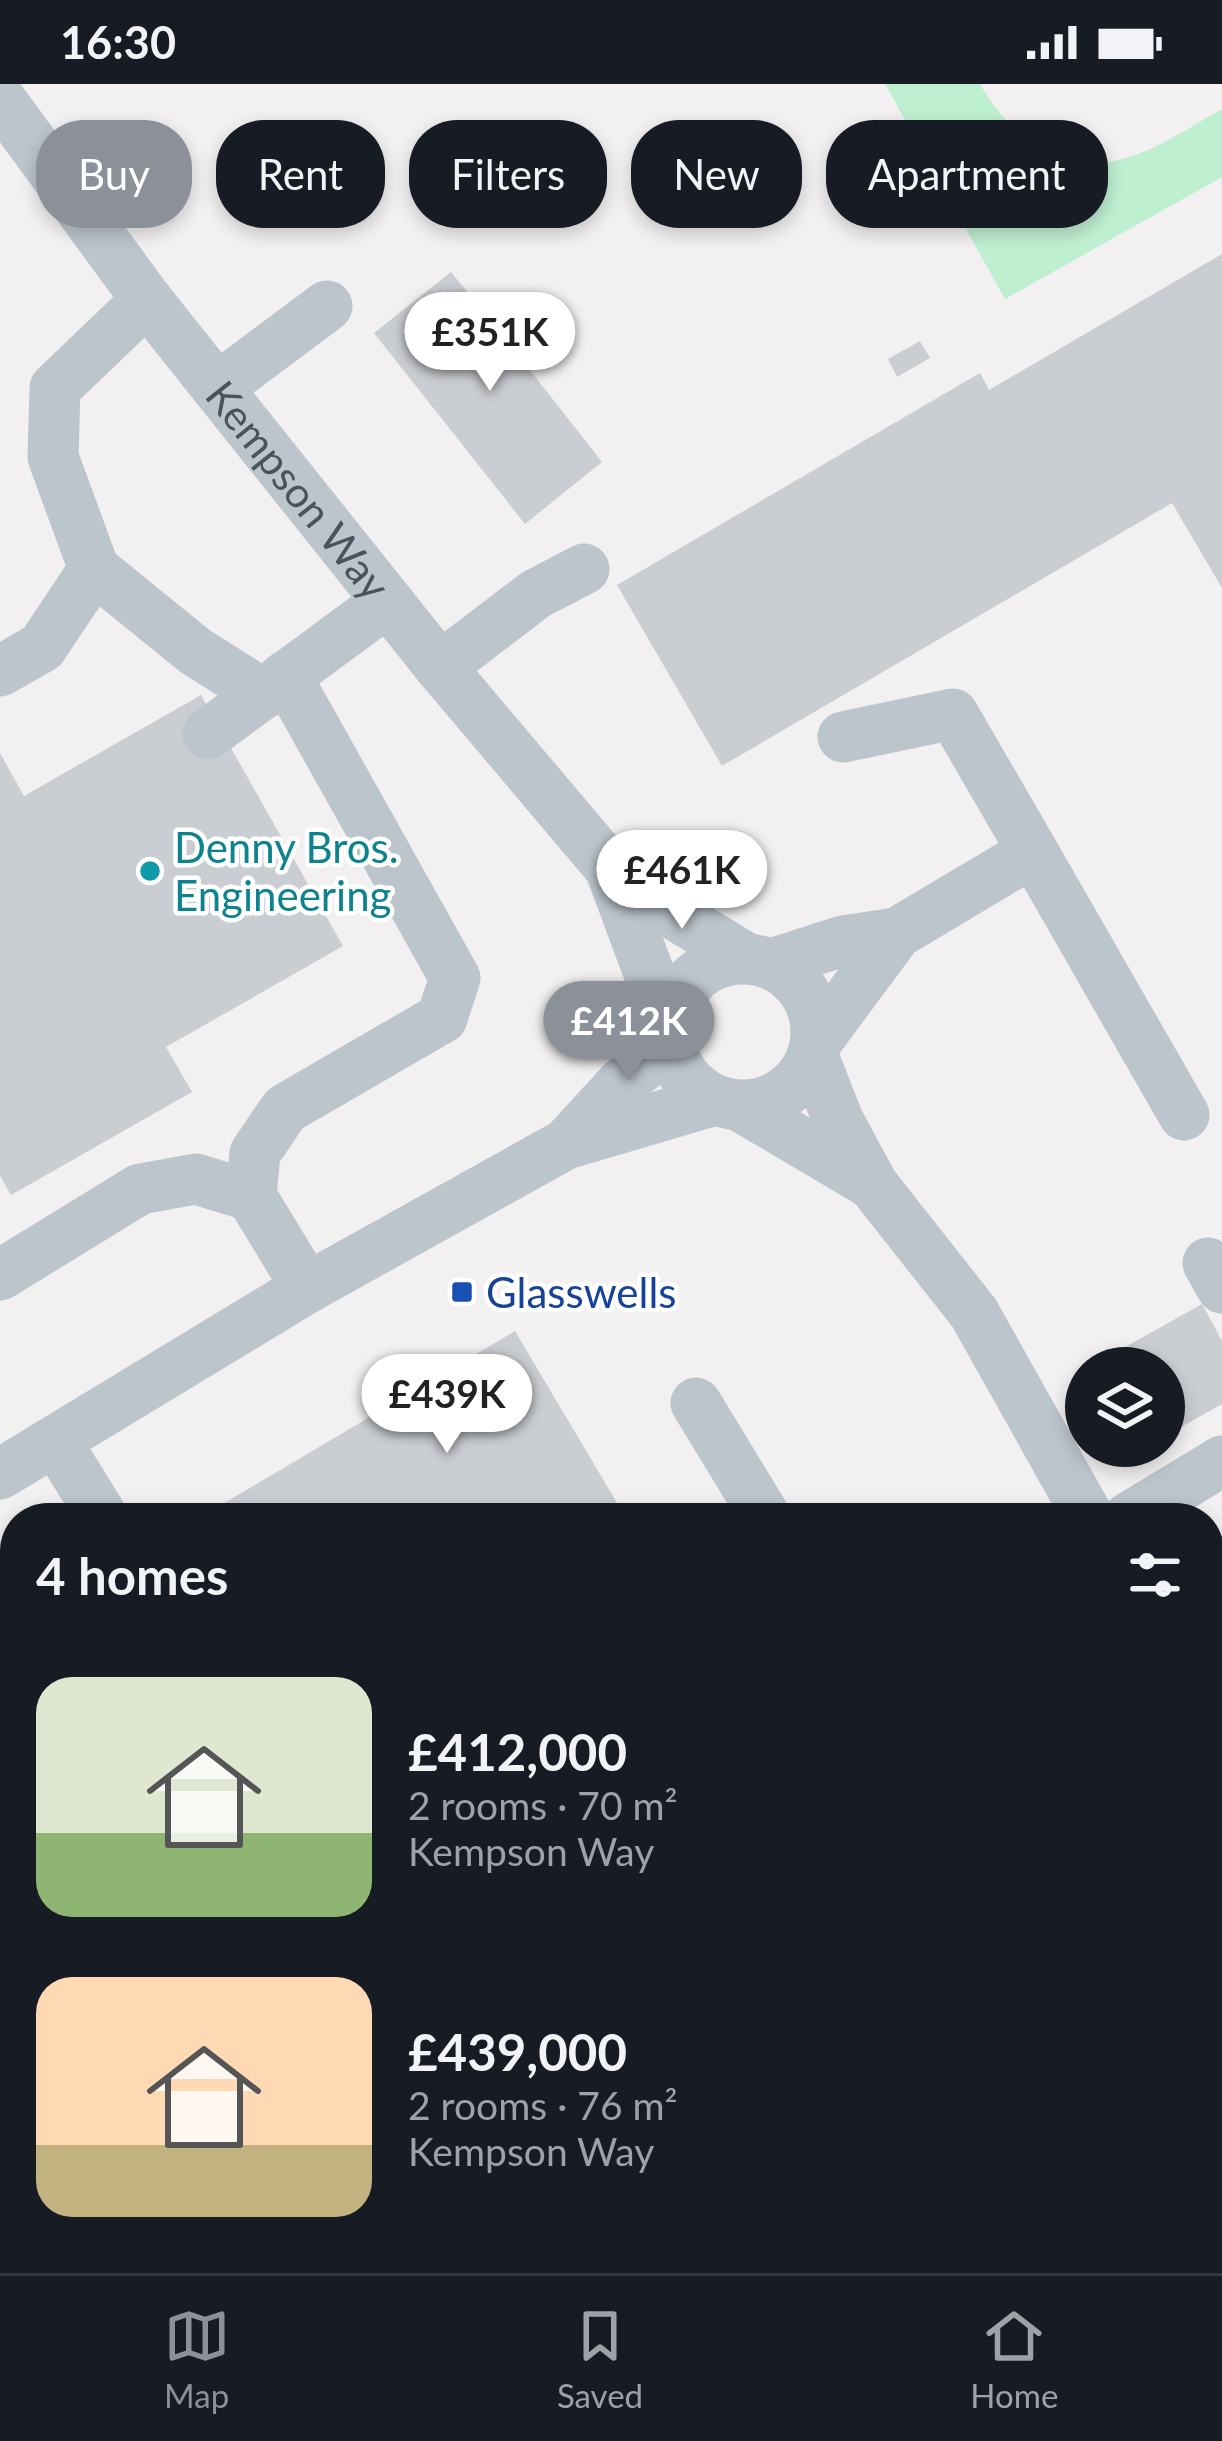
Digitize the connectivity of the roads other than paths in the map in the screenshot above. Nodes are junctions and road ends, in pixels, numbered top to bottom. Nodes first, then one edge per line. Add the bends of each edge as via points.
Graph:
1 (6, 122) edge
2 (147, 300) junction
3 (327, 306) dead end
4 (218, 388) junction
5 (94, 569) junction
6 (584, 569) dead end
7 (387, 602) junction
8 (440, 667) junction
9 (0, 670) edge
10 (274, 685) junction
11 (208, 734) dead end
12 (843, 737) dead end
13 (1034, 852) junction
14 (610, 868) junction
15 (897, 933) junction
16 (759, 961) junction
17 (669, 1036) junction
18 (815, 1048) junction
19 (727, 1103) junction
20 (1184, 1115) dead end
21 (566, 1144) junction
22 (873, 1185) junction
23 (250, 1196) junction
24 (0, 1275) edge
25 (307, 1288) junction
26 (696, 1403) dead end
27 (56, 1442) junction
28 (1222, 1461) edge
29 (0, 1474) edge
30 (94, 1503) edge
31 (757, 1503) edge
32 (1081, 1503) edge
33 (1153, 1503) edge

1 - 2 street, Kempson Way
2 - 4 street, Kempson Way
2 - 5 street via 55,388 53,457
3 - 4 street
4 - 7 street, Kempson Way
5 - 9 street via 42,647
5 - 10 street via 195,651
6 - 8 street via 536,594
7 - 8 street, Kempson Way
7 - 10 street
8 - 14 street, Kempson Way
10 - 11 street
10 - 23 street via 455,978 442,1018 285,1109 256,1153
12 - 13 street via 953,714
13 - 15 street
13 - 20 street
14 - 16 street, Kempson Way
14 - 17 street, Kempson Way
15 - 16 street
15 - 18 street
16 - 17 street via 718,962 693,977 676,1000
16 - 18 street via 791,976 807,995
17 - 19 street via 685,1078
17 - 21 street
18 - 19 street via 784,1094 763,1104
18 - 22 street via 838,1120
19 - 21 street
19 - 22 street
21 - 25 street
22 - 32 street via 974,1313
23 - 24 street via 196,1179 140,1190
23 - 25 street
25 - 27 street
26 - 31 street
27 - 29 street
27 - 30 street
28 - 33 street

